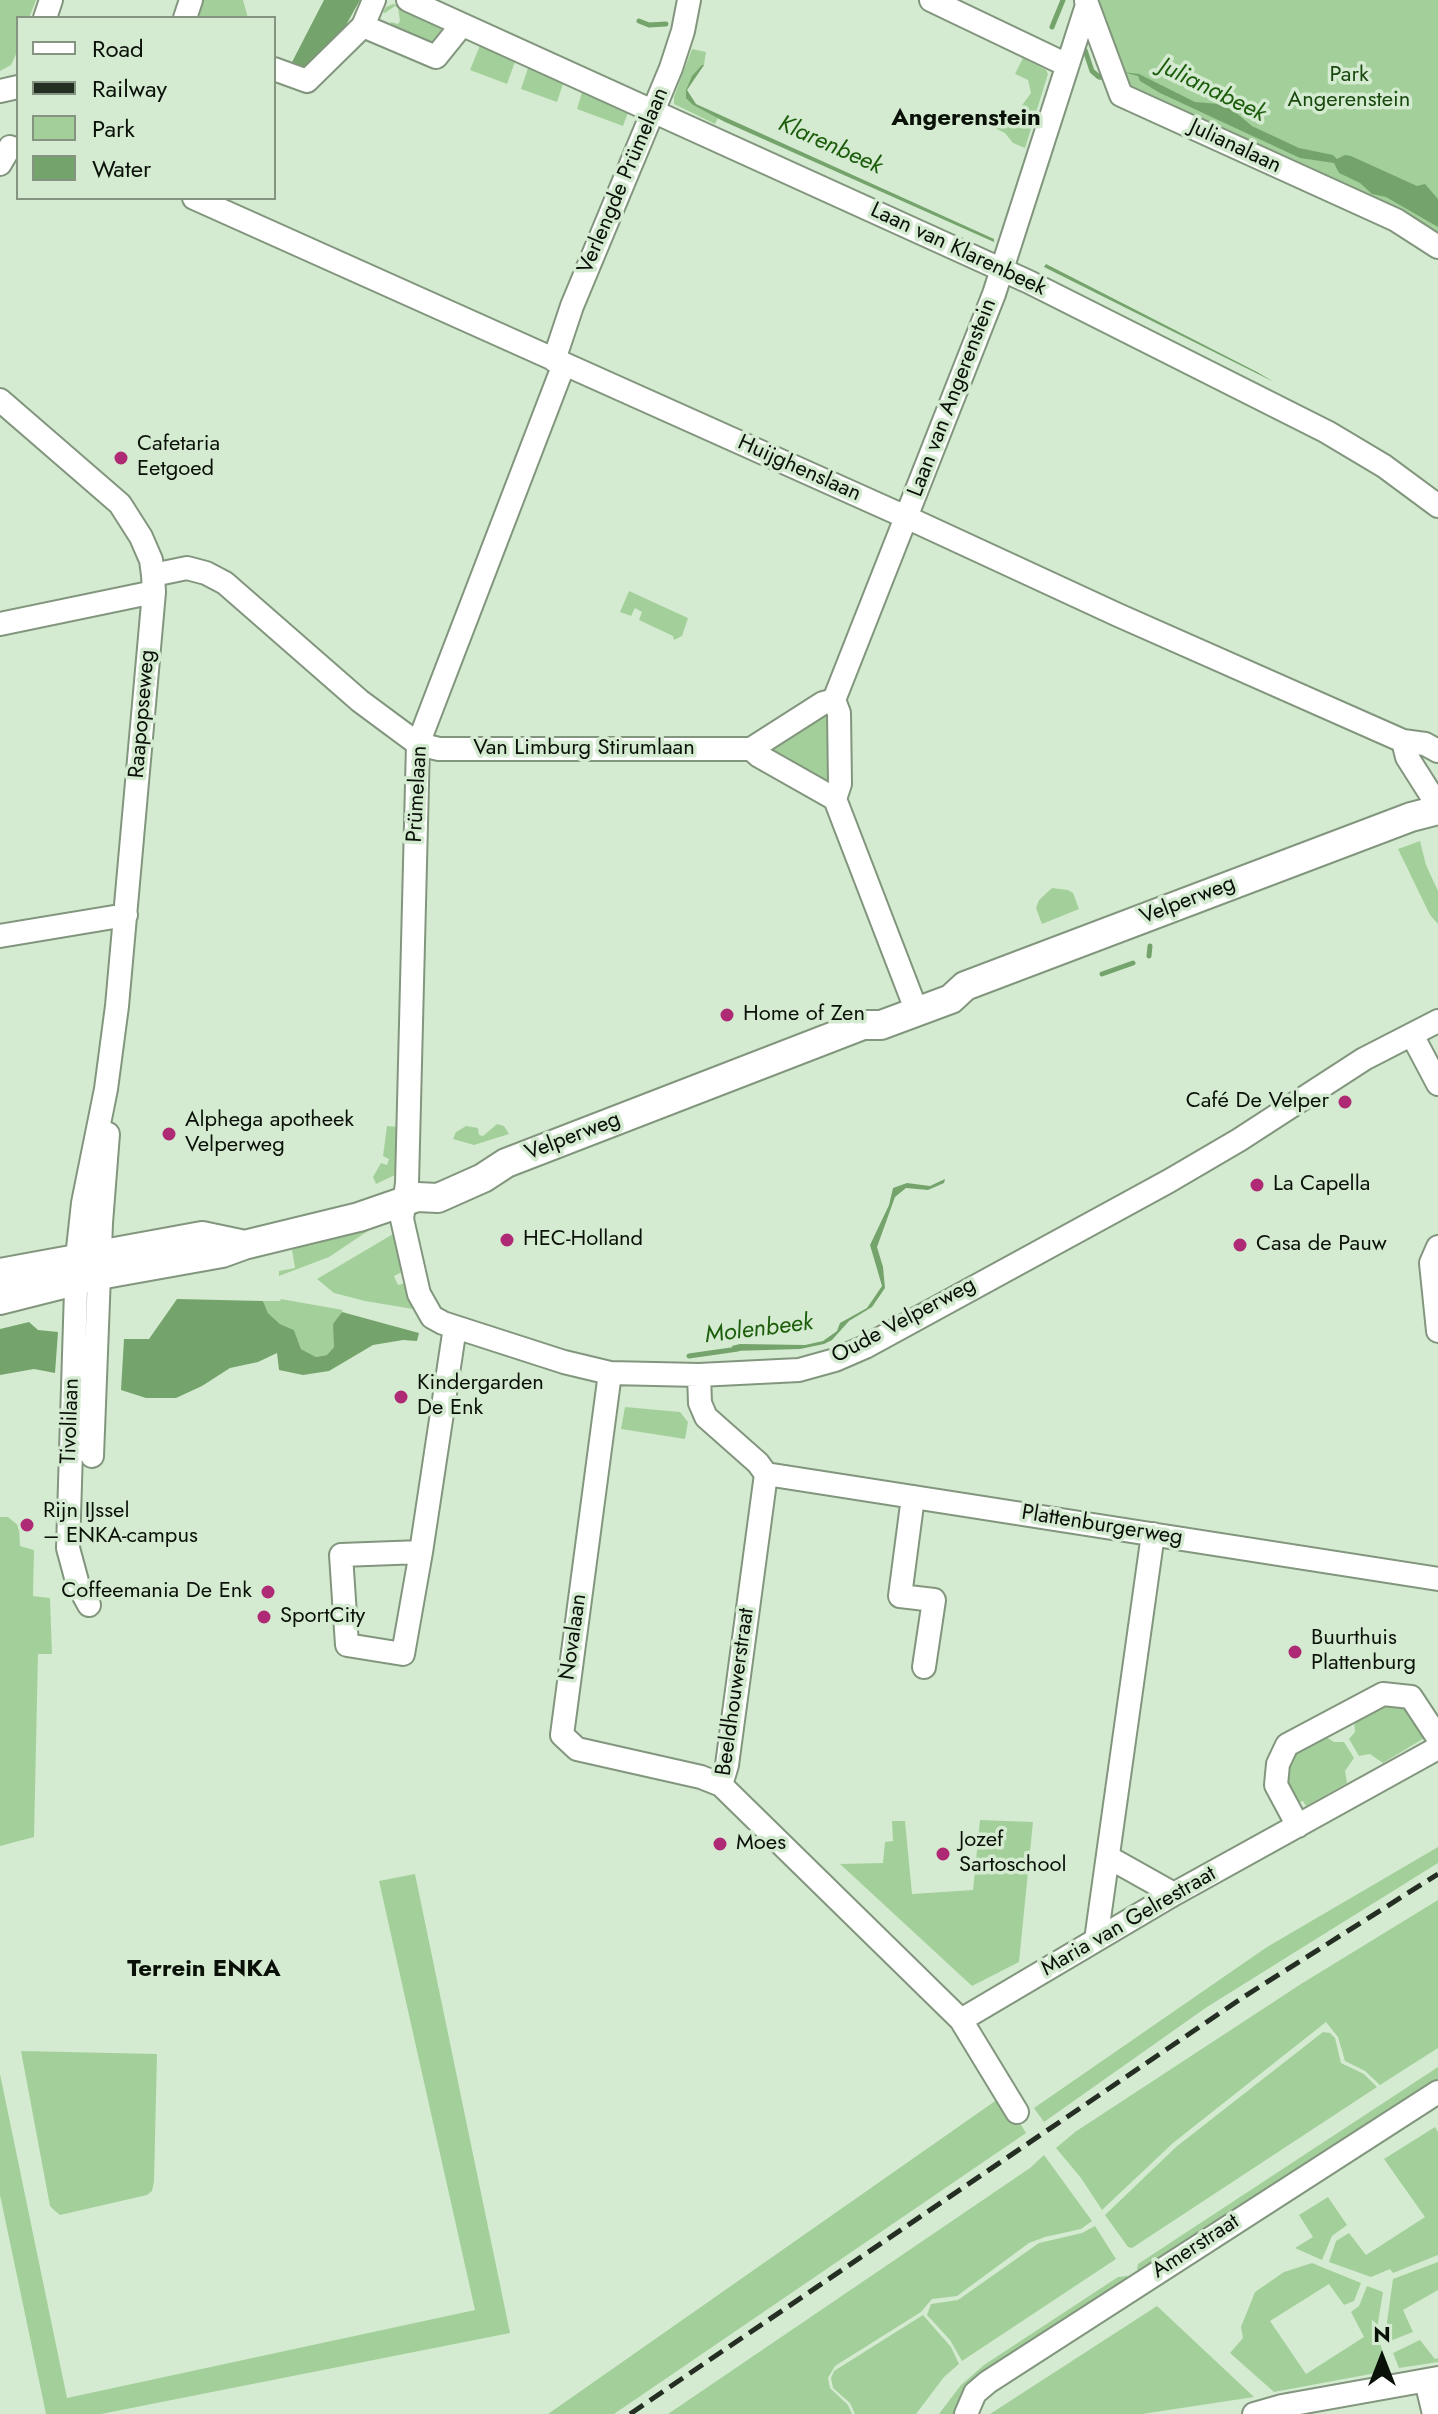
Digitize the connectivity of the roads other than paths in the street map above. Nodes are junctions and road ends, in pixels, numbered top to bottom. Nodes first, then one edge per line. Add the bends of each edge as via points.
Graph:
1 (374, 0) edge
2 (408, 0) edge
3 (689, 0) edge
4 (931, 0) edge
5 (1086, 2) edge
6 (363, 26) junction
7 (461, 26) junction
8 (1067, 65) junction
9 (276, 70) edge
10 (653, 111) junction
11 (198, 200) edge
12 (1438, 247) edge
13 (1001, 268) junction
14 (559, 362) junction
15 (0, 400) edge
16 (1438, 506) edge
17 (906, 517) junction
18 (153, 583) junction
19 (0, 624) edge
20 (834, 700) junction
21 (1403, 741) junction
22 (418, 744) junction
23 (751, 749) junction
24 (1438, 751) edge
25 (835, 799) junction
26 (1432, 804) edge
27 (126, 915) junction
28 (0, 936) edge
29 (914, 1005) junction
30 (1438, 1021) edge
31 (1412, 1035) junction
32 (1438, 1084) edge
33 (410, 1200) junction
34 (1438, 1247) edge
35 (88, 1267) junction
36 (0, 1273) edge
37 (0, 1300) edge
38 (455, 1327) junction
39 (1438, 1331) edge
40 (610, 1373) junction
41 (699, 1375) junction
42 (92, 1456) dead end
43 (766, 1474) junction
44 (913, 1497) junction
45 (1153, 1534) junction
46 (421, 1552) junction
47 (1438, 1579) edge
48 (89, 1605) dead end
49 (924, 1667) dead end
50 (1438, 1738) edge
51 (1438, 1748) edge
52 (721, 1785) junction
53 (1298, 1826) junction
54 (1108, 1857) junction
55 (1174, 1894) junction
56 (1096, 1940) junction
57 (961, 2020) junction
58 (1438, 2092) edge
59 (1017, 2112) dead end
60 (1432, 2380) edge
61 (1262, 2413) edge
62 (966, 2414) edge
63 (1434, 2414) edge

1 - 6 street
2 - 7 street, Laan van Klarenbeek
3 - 10 street, Verlengde Prümelaan
4 - 8 street
5 - 8 street, Laan van Angerenstein
5 - 12 street, Julianalaan via 1121,95 1396,220
6 - 7 street via 436,57
6 - 9 street via 307,81
7 - 10 street, Laan van Klarenbeek
8 - 13 street, Laan van Angerenstein
10 - 13 street, Laan van Klarenbeek
10 - 14 street, Verlengde Prümelaan via 572,306
11 - 14 street, Huijghenslaan
13 - 16 street, Laan van Klarenbeek via 1327,432
13 - 17 street, Laan van Angerenstein
14 - 17 street, Huijghenslaan
14 - 22 street, Prümelaan
15 - 18 street, Raapopseweg via 120,504 151,560
17 - 20 street, Laan van Angerenstein
17 - 21 street, Huijghenslaan
18 - 19 street
18 - 22 street via 187,568 225,583 360,701
18 - 27 street, Raapopseweg
20 - 23 street
20 - 25 street via 839,713 840,784
21 - 24 street, Huijghenslaan
21 - 26 street
22 - 23 street, Van Limburg Stirumlaan via 439,749
22 - 33 street, Prümelaan
23 - 25 street
25 - 29 street
26 - 29 main road, Velperweg via 965,986 946,985
27 - 28 street
27 - 35 street, Raapopseweg via 106,1089 108,1145
29 - 33 main road, Velperweg via 875,1013 863,1025 506,1163 438,1198
30 - 31 street, Oude Velperweg
31 - 32 street
31 - 41 street, Oude Velperweg via 1364,1059 1169,1181 865,1347 799,1370
33 - 35 main road, Velperweg via 244,1245 202,1236
33 - 38 street, Oude Velperweg via 402,1219 424,1306 432,1317
34 - 39 street via 1431,1263
35 - 36 main road, Velperweg
35 - 37 main road, Velperweg
35 - 42 street, Tivolilaan
35 - 48 street, Tivolilaan via 68,1548
38 - 40 street, Oude Velperweg
38 - 46 street
40 - 41 street, Oude Velperweg
40 - 52 street, Novalaan via 562,1735 577,1749
41 - 43 street via 706,1417
43 - 44 street, Plattenburgerweg
43 - 52 street, Beeldhouwerstraat
44 - 45 street, Plattenburgerweg
44 - 49 street via 900,1596 934,1600
45 - 47 street, Plattenburgerweg
45 - 54 street
46 - 46 street via 403,1654 347,1645 341,1555
50 - 53 street via 1411,1697 1383,1694 1287,1745 1276,1785
51 - 53 street, Maria van Gelrestraat
52 - 57 street, Beeldhouwerstraat
53 - 55 street, Maria van Gelrestraat
54 - 55 street
54 - 56 street
55 - 56 street, Maria van Gelrestraat
56 - 57 street, Maria van Gelrestraat
57 - 59 street, Beeldhouwerstraat
58 - 62 street, Amerstraat via 988,2382 975,2393
60 - 61 street
60 - 63 street

